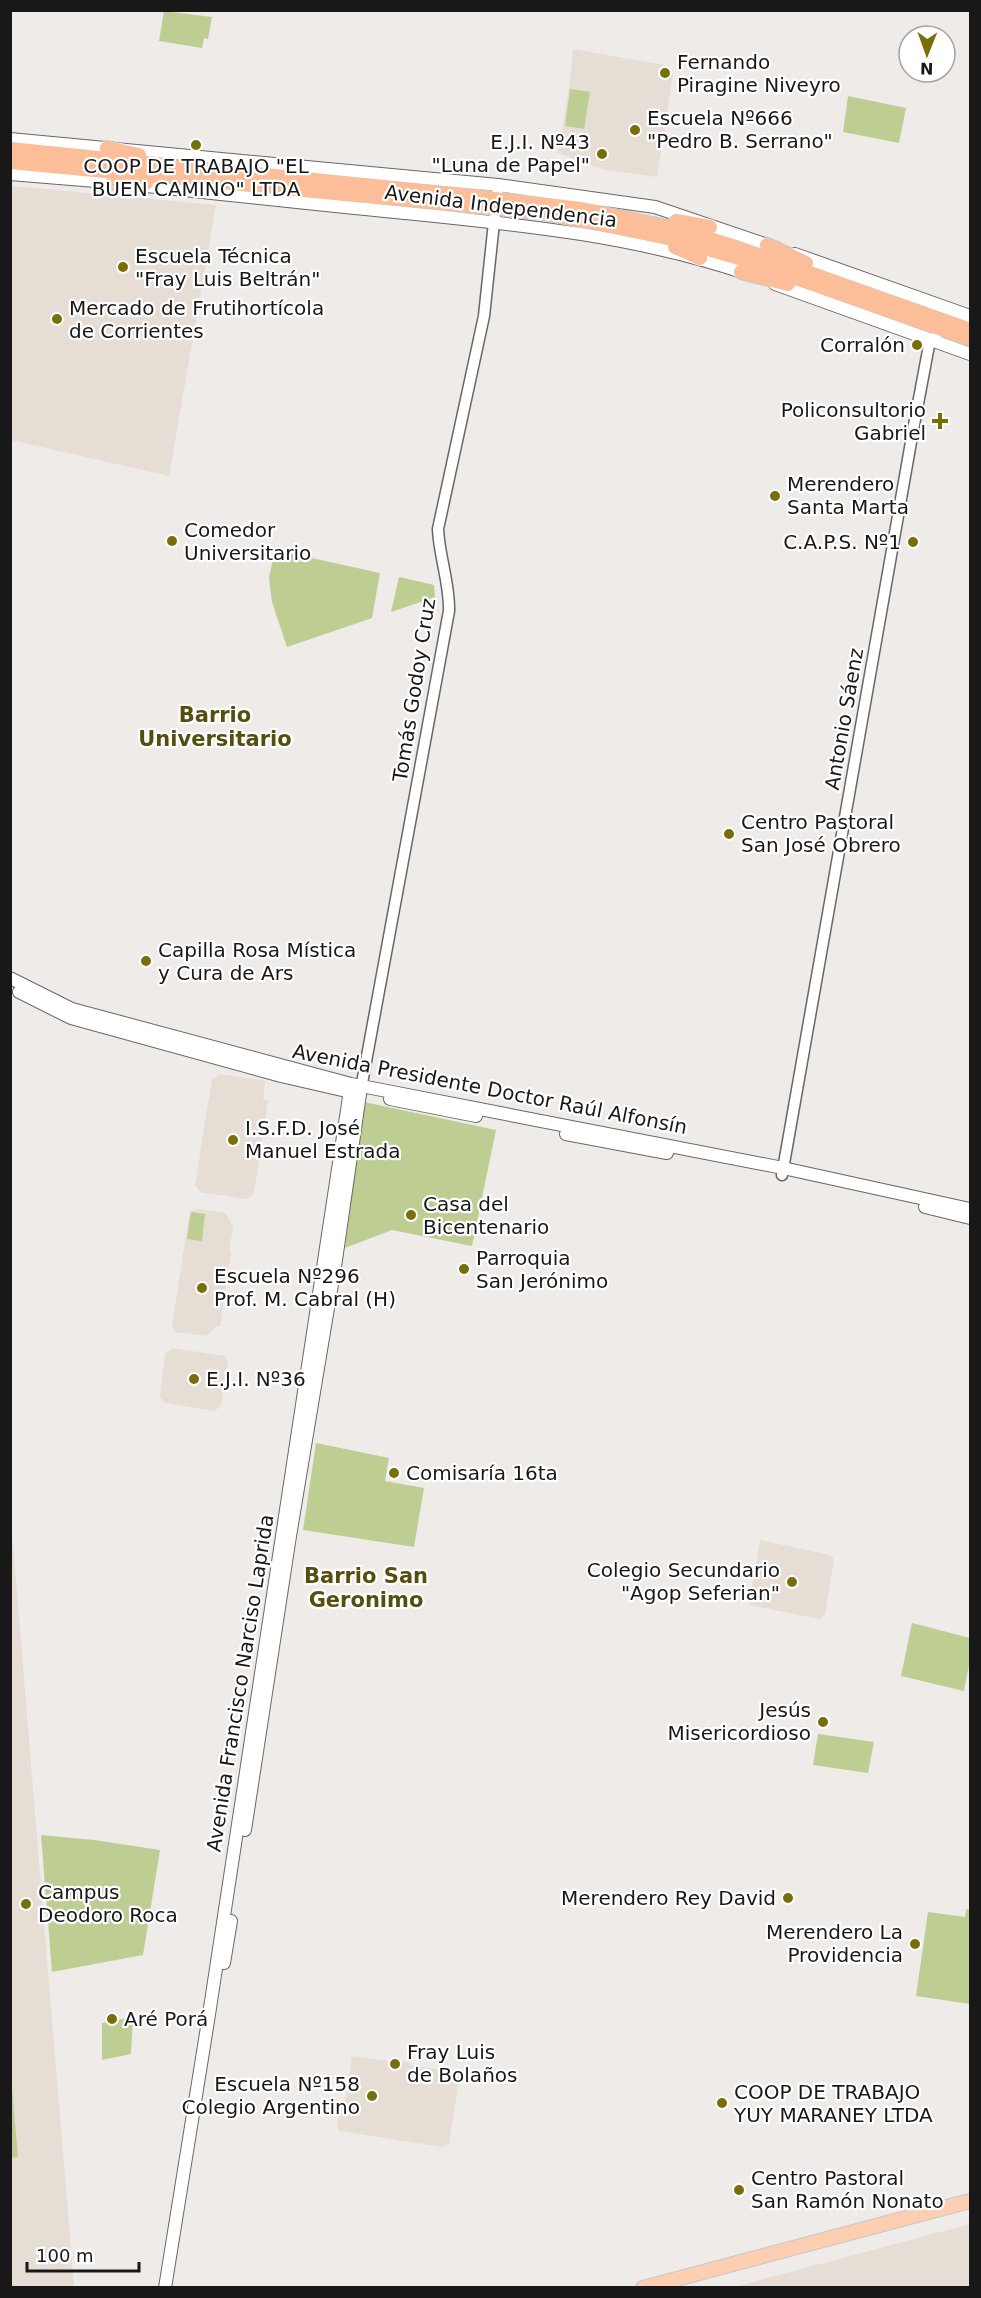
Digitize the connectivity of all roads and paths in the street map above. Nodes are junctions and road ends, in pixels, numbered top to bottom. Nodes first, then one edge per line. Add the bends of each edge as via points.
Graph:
1 (10, 139) edge
2 (107, 148) junction
3 (10, 149) edge
4 (10, 162) edge
5 (10, 174) edge
6 (237, 178) junction
7 (112, 183) junction
8 (497, 203) junction
9 (581, 209) junction
10 (613, 226) junction
11 (710, 227) junction
12 (766, 245) junction
13 (700, 258) junction
14 (741, 272) junction
15 (882, 297) junction
16 (897, 312) junction
17 (958, 321) edge
18 (970, 330) edge
19 (970, 339) edge
20 (930, 340) junction
21 (970, 354) edge
22 (10, 978) edge
23 (10, 988) edge
24 (355, 1089) junction
25 (783, 1171) junction
26 (970, 1209) edge
27 (970, 1218) edge
28 (970, 2201) edge
29 (970, 2211) edge
30 (165, 2288) edge
31 (173, 2288) edge
32 (643, 2288) edge
33 (673, 2288) edge

1 - 2 main road, Avenida Independencia
2 - 6 highway
2 - 8 main road, Avenida Independencia
3 - 6 highway, Avenida Independencia
4 - 6 highway, Avenida Independencia
5 - 7 main road, Avenida Independencia
6 - 7 highway
6 - 8 highway, Avenida Independencia
7 - 8 main road, Avenida Independencia
8 - 9 highway, Avenida Independencia
8 - 10 highway, Avenida Independencia
8 - 11 main road, Avenida Independencia via 655,207
8 - 13 main road, Avenida Independencia via 599,236
8 - 24 street, Tomás Godoy Cruz via 484,316 438,529 449,611
9 - 11 highway
9 - 15 highway, Avenida Independencia via 676,229
10 - 13 highway
10 - 16 highway, Avenida Independencia via 739,258
11 - 12 main road, Avenida Independencia
12 - 15 highway
12 - 17 main road, Avenida Independencia via 812,259
13 - 14 main road, Avenida Independencia
14 - 16 highway
14 - 20 main road, Avenida Independencia
15 - 17 highway, Avenida Independencia
16 - 17 highway, Avenida Independencia
17 - 18 highway, Avenida Independencia
17 - 19 highway, Avenida Independencia
17 - 20 street
20 - 21 main road, Avenida Independencia
20 - 25 street, Antonio Sáenz
22 - 24 main road, Avenida Presidente Doctor Raúl Alfonsín via 72,1009
23 - 24 main road, Avenida Presidente Doctor Raúl Alfonsín via 71,1018 281,1076
24 - 25 main road, Avenida Presidente Doctor Raúl Alfonsín
24 - 30 main road, Avenida Francisco Narciso Laprida
24 - 31 main road, Avenida Francisco Narciso Laprida via 336,1260
25 - 26 main road, Avenida Presidente Doctor Raúl Alfonsín
25 - 27 main road, Avenida Presidente Doctor Raúl Alfonsín
28 - 32 main road
29 - 33 main road

